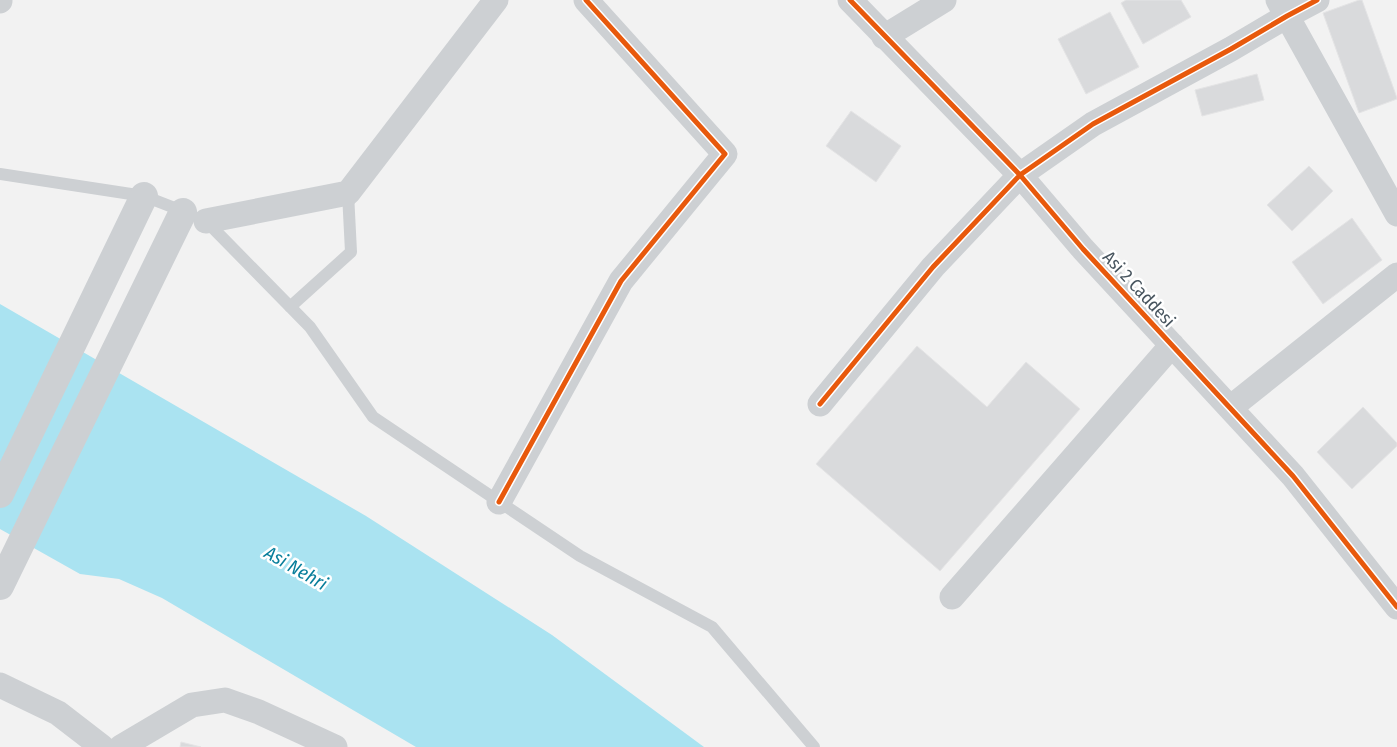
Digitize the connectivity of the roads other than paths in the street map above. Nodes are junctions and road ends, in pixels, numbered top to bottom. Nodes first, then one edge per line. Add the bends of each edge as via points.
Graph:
1 (496, 0) edge
2 (586, 0) edge
3 (850, 0) edge
4 (944, 0) edge
5 (1317, 0) edge
6 (1283, 8) edge
7 (884, 37) junction
8 (0, 174) edge
9 (1020, 175) junction
10 (348, 193) junction
11 (144, 196) junction
12 (1397, 214) edge
13 (195, 216) junction
14 (1397, 275) edge
15 (290, 306) junction
16 (1172, 345) junction
17 (820, 404) dead end
18 (1230, 408) junction
19 (0, 494) edge
20 (499, 502) junction
21 (0, 586) edge
22 (952, 597) dead end
23 (1397, 608) edge
24 (0, 685) edge
25 (102, 747) edge
26 (121, 747) edge
27 (335, 747) edge
28 (814, 747) edge

1 - 10 street
2 - 20 street via 725,154 621,281
3 - 7 street, Asi 2 Caddesi
4 - 7 street
5 - 6 street
6 - 9 street via 1231,49 1093,124
6 - 12 street
7 - 9 street, Asi 2 Caddesi
8 - 11 lane
9 - 16 street, Asi 2 Caddesi
9 - 17 street via 933,267
10 - 13 street
10 - 15 lane via 351,252
11 - 13 lane
11 - 19 street
13 - 15 lane
13 - 21 street
14 - 18 street
15 - 20 lane via 310,327 373,417
16 - 18 street, Asi 2 Caddesi
16 - 22 street
18 - 23 street, Asi 2 Caddesi via 1293,476
20 - 28 lane via 580,556 712,627
24 - 25 street via 58,713
26 - 27 street via 192,705 225,700

